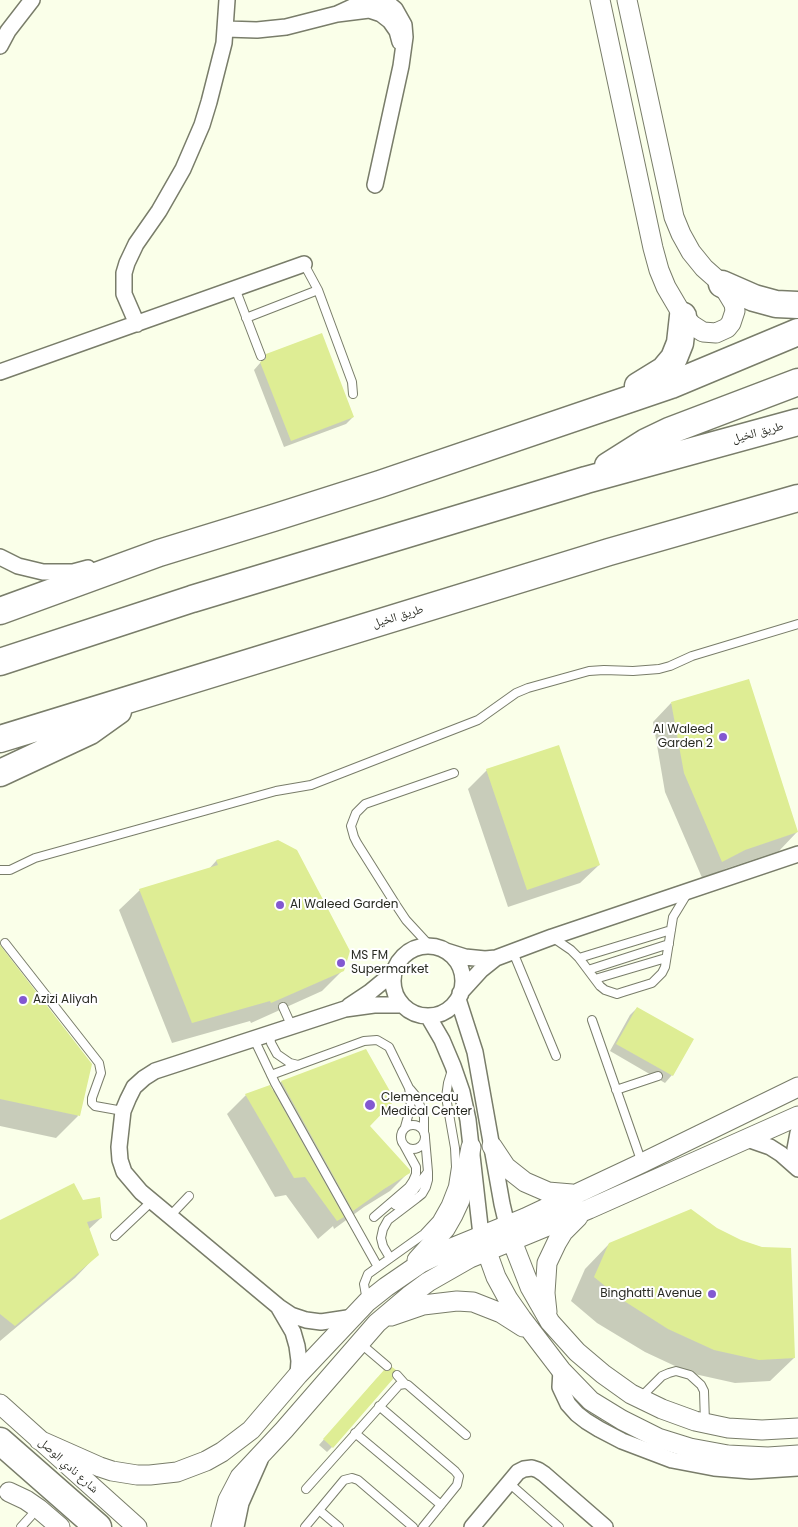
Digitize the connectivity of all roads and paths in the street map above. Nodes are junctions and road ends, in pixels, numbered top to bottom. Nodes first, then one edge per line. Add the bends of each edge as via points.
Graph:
1 (32, 0) edge
2 (228, 0) edge
3 (600, 0) edge
4 (627, 0) edge
5 (226, 29) junction
6 (0, 46) edge
7 (375, 185) dead end
8 (304, 264) joint
9 (722, 284) junction
10 (235, 288) junction
11 (318, 290) junction
12 (798, 305) edge
13 (683, 316) junction
14 (246, 318) junction
15 (137, 324) junction
16 (798, 332) edge
17 (261, 356) dead end
18 (0, 372) edge
19 (798, 382) edge
20 (353, 394) dead end
21 (613, 404) junction
22 (798, 422) edge
23 (586, 480) junction
24 (798, 498) edge
25 (159, 553) junction
26 (0, 557) edge
27 (0, 611) edge
28 (798, 624) edge
29 (0, 662) edge
30 (129, 700) junction
31 (0, 739) edge
32 (0, 773) edge
33 (454, 773) dead end
34 (798, 854) edge
35 (0, 870) edge
36 (690, 891) junction
37 (671, 930) junction
38 (552, 937) junction
39 (6, 943) dead end
40 (669, 944) junction
41 (430, 946) junction
42 (446, 951) junction
43 (513, 952) junction
44 (496, 958) junction
45 (579, 958) junction
46 (666, 958) junction
47 (588, 970) junction
48 (393, 973) junction
49 (595, 979) junction
50 (459, 996) junction
51 (402, 1004) junction
52 (283, 1007) dead end
53 (346, 1008) junction
54 (428, 1016) junction
55 (592, 1020) dead end
56 (292, 1026) junction
57 (270, 1034) junction
58 (254, 1038) junction
59 (556, 1056) dead end
60 (298, 1065) junction
61 (454, 1066) junction
62 (271, 1075) junction
63 (658, 1076) dead end
64 (798, 1086) edge
65 (409, 1088) junction
66 (616, 1090) junction
67 (123, 1111) junction
68 (798, 1116) edge
69 (405, 1127) junction
70 (798, 1133) edge
71 (425, 1135) junction
72 (748, 1139) junction
73 (404, 1144) junction
74 (492, 1146) junction
75 (471, 1147) junction
76 (642, 1163) junction
77 (798, 1168) edge
78 (428, 1172) junction
79 (573, 1194) junction
80 (189, 1196) dead end
81 (152, 1201) junction
82 (589, 1209) junction
83 (170, 1216) junction
84 (509, 1233) junction
85 (115, 1236) dead end
86 (484, 1243) junction
87 (390, 1258) junction
88 (378, 1267) junction
89 (403, 1275) junction
90 (367, 1302) junction
91 (279, 1307) junction
92 (354, 1317) junction
93 (550, 1322) junction
94 (377, 1324) junction
95 (537, 1338) junction
96 (360, 1344) junction
97 (387, 1366) dead end
98 (561, 1370) junction
99 (298, 1375) junction
100 (397, 1375) dead end
101 (405, 1384) junction
102 (640, 1398) junction
103 (0, 1404) edge
104 (379, 1406) junction
105 (705, 1423) junction
106 (798, 1428) edge
107 (355, 1433) junction
108 (466, 1435) dead end
109 (39, 1440) junction
110 (0, 1441) edge
111 (263, 1453) junction
112 (798, 1455) edge
113 (798, 1468) edge
114 (509, 1483) junction
115 (4, 1487) edge
116 (306, 1489) dead end
117 (441, 1505) junction
118 (319, 1510) junction
119 (31, 1523) edge
120 (60, 1527) edge
121 (98, 1527) edge
122 (136, 1527) edge
123 (221, 1527) edge
124 (236, 1527) edge
125 (305, 1527) edge
126 (339, 1527) edge
127 (413, 1527) edge
128 (423, 1527) edge
129 (472, 1527) edge
130 (559, 1527) edge
131 (606, 1527) edge

1 - 6 street
2 - 5 street
3 - 13 street via 652,248 666,287
4 - 9 street via 674,217 691,252
5 - 7 street via 286,27 337,14 369,10 386,17 399,36 401,66
5 - 15 street via 221,60 193,147 127,263 124,294
8 - 10 street
8 - 11 lane
9 - 12 highway via 754,298
9 - 13 street via 732,298 735,311 727,328 716,333 703,332
10 - 14 lane
10 - 15 street
11 - 14 lane
11 - 20 lane via 352,382
13 - 21 highway via 680,343 669,364
14 - 17 lane
15 - 18 street
16 - 21 highway via 689,378
19 - 23 highway via 656,437
21 - 25 highway
22 - 23 highway, طريق الخيل
23 - 29 highway, طريق الخيل via 192,599
24 - 30 highway, طريق الخيل via 609,552
25 - 26 street via 153,551 58,573 30,570
25 - 27 highway
28 - 35 lane via 659,669 589,671 528,688 512,695 478,720 311,785 276,791 35,858 10,870
30 - 31 highway, طريق الخيل
30 - 32 highway via 90,730
33 - 41 lane via 365,804 356,813 352,826 356,843 396,905
34 - 36 street
36 - 37 lane via 674,917
36 - 38 street
37 - 40 lane
37 - 45 lane
38 - 43 street
38 - 45 lane
39 - 67 lane via 99,1063 101,1073 92,1102 95,1106
40 - 46 lane
40 - 47 lane
41 - 42 street
41 - 48 street via 410,951 398,962
42 - 44 street via 465,957
42 - 50 street via 461,970
43 - 44 street
43 - 59 lane
44 - 50 street
45 - 47 lane
46 - 49 lane
46 - 49 lane via 658,979 617,994 605,990
47 - 49 lane
48 - 51 street via 394,990
48 - 53 street
50 - 54 street via 442,1013
50 - 74 street via 476,1052
51 - 53 street
51 - 54 street via 414,1013
52 - 56 lane
53 - 56 street
54 - 61 street
55 - 66 lane
56 - 57 street
57 - 58 street
57 - 60 lane via 277,1054 283,1060
58 - 62 lane
58 - 67 street via 155,1071 134,1087
60 - 62 lane
60 - 65 lane via 364,1041 377,1040 389,1047
61 - 75 street via 466,1110
61 - 87 lane via 446,1097 455,1148 453,1186 437,1220 424,1234
62 - 88 lane
63 - 66 lane
64 - 76 street
65 - 69 lane via 411,1100
65 - 71 lane via 422,1110
66 - 76 lane
67 - 81 street via 120,1160 124,1172
68 - 72 street
69 - 71 lane via 418,1126
69 - 73 lane via 401,1136
70 - 77 street via 795,1149
71 - 73 lane via 424,1142 417,1148
71 - 78 lane
72 - 77 street via 781,1154
72 - 82 street
73 - 78 lane via 416,1167 413,1181 376,1218 414,1190
74 - 79 street via 506,1167 525,1182 548,1192
74 - 84 street
75 - 86 street
75 - 89 street via 460,1200 453,1215
76 - 79 street
78 - 87 lane via 422,1194 388,1220 383,1229 381,1238
79 - 84 street
80 - 83 lane
81 - 83 street
81 - 85 lane
82 - 84 street
82 - 93 street via 563,1232 547,1263 545,1293
83 - 91 street
84 - 86 street
84 - 93 street via 530,1287
86 - 89 street via 437,1254
86 - 94 street via 409,1296
86 - 95 street via 508,1299
87 - 88 lane
88 - 90 lane via 366,1279
89 - 90 street
90 - 92 street
91 - 92 street via 306,1320 321,1322
91 - 99 street via 296,1339
92 - 99 street
93 - 102 street via 577,1352 603,1374
94 - 95 street via 424,1305 473,1302 514,1320
94 - 96 street
95 - 98 street
96 - 97 lane
96 - 111 street
98 - 112 street via 591,1401 658,1438 728,1455
98 - 113 street via 560,1387 568,1404 577,1414 622,1442 672,1460 714,1468 750,1471
99 - 109 street via 237,1442 206,1461 176,1472 137,1475 112,1470
100 - 101 lane
101 - 104 lane via 396,1387
101 - 108 lane
102 - 105 street
102 - 105 lane via 668,1373 690,1374 704,1391
103 - 109 street, شارع نادي الوصل
104 - 107 lane
104 - 117 lane via 457,1473 458,1485
105 - 106 street via 762,1430
107 - 116 lane
107 - 117 lane
109 - 122 street, شارع نادي الوصل
110 - 121 highway
111 - 123 street via 240,1477 224,1512
111 - 124 street via 241,1503
114 - 129 street
114 - 130 lane
114 - 131 street via 524,1469 538,1470
115 - 119 street
115 - 120 street via 39,1508
117 - 128 lane
118 - 125 lane
118 - 126 lane
118 - 127 lane via 344,1480 352,1478

